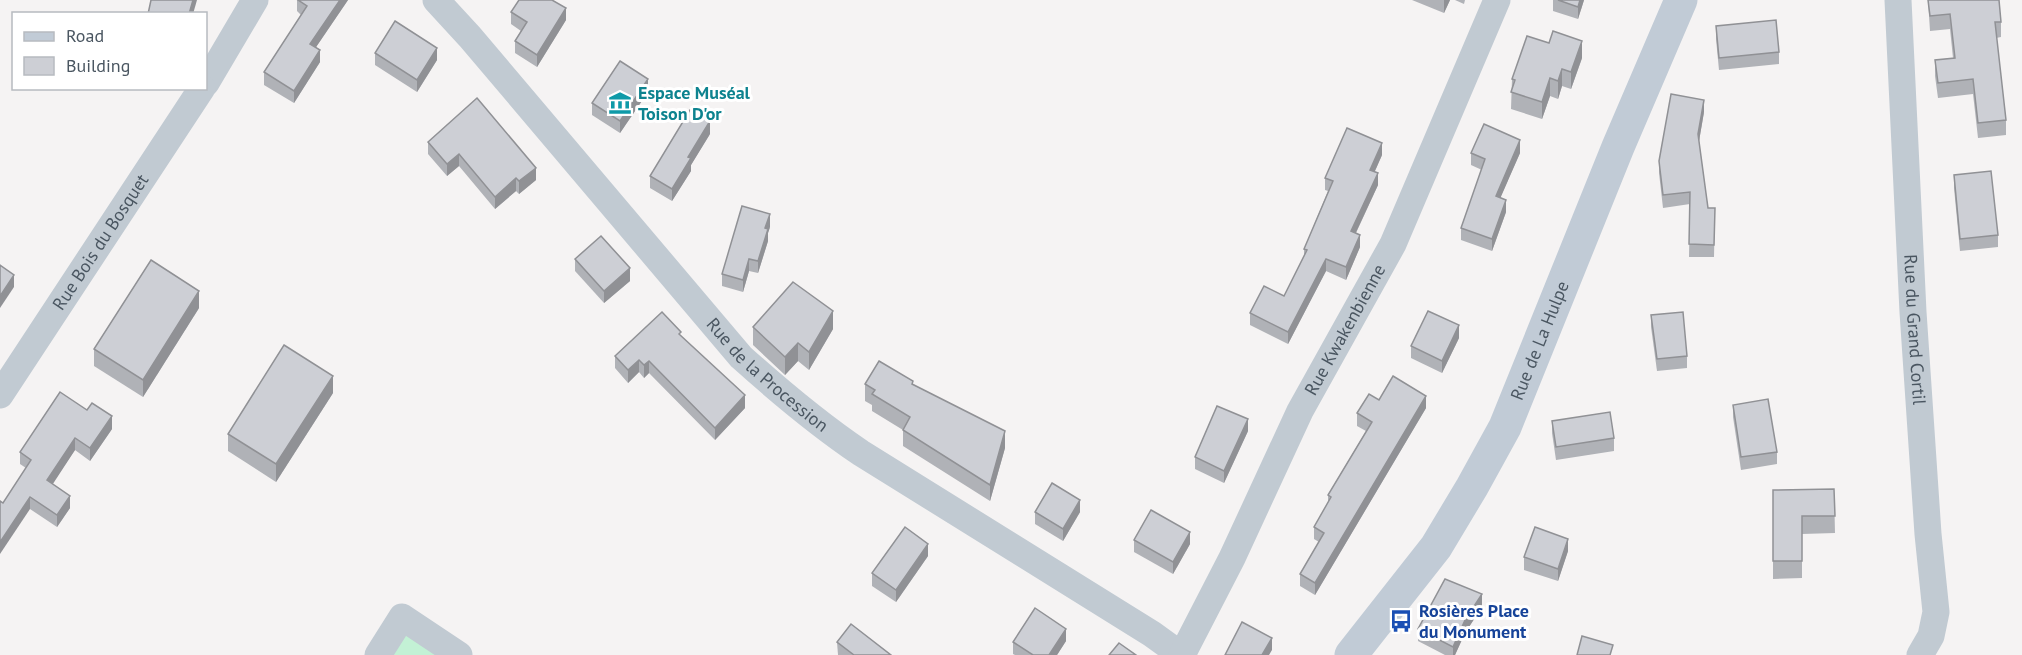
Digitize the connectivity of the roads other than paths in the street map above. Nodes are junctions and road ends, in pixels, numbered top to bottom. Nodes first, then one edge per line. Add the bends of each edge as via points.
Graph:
1 (255, 0) edge
2 (436, 0) edge
3 (1497, 0) edge
4 (1682, 0) edge
5 (1898, 0) edge
6 (207, 81) edge
7 (201, 90) edge
8 (0, 395) edge
9 (378, 655) edge
10 (459, 655) edge
11 (1182, 655) edge
12 (1352, 655) edge
13 (1920, 655) edge

1 - 6 street
2 - 11 street, Rue de la Procession via 741,357 789,400 861,453
3 - 11 street, Rue Kwakenbienne via 1394,244 1300,411
4 - 12 street, Rue de La Hulpe via 1505,427 1436,547
5 - 13 street, Rue du Grand Cortil via 1912,312 1936,612 1931,636
7 - 8 street, Rue Bois du Bosquet
9 - 10 street via 402,617

